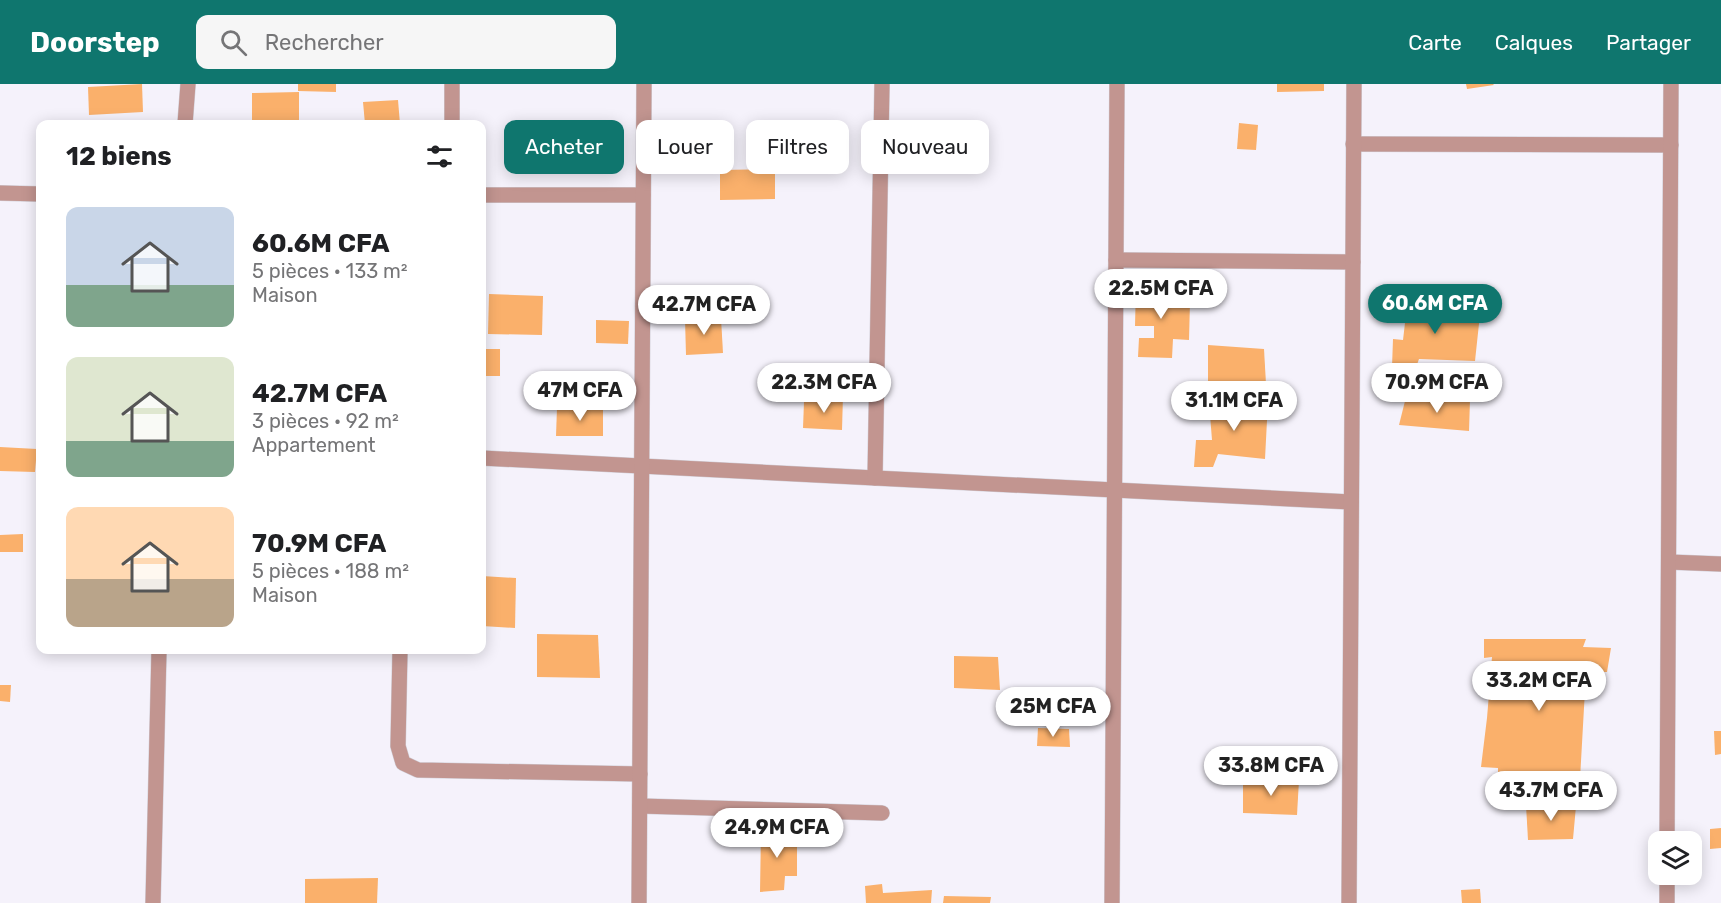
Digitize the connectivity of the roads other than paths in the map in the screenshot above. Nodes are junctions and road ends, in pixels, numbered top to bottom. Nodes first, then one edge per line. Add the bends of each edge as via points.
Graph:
1 (188, 84) edge
2 (452, 84) edge
3 (644, 84) edge
4 (882, 84) edge
5 (1117, 84) edge
6 (1354, 84) edge
7 (1671, 84) edge
8 (185, 120) edge
9 (452, 120) edge
10 (1353, 144) junction
11 (1671, 145) junction
12 (0, 193) edge
13 (36, 194) edge
14 (486, 195) edge
15 (643, 195) junction
16 (1116, 260) junction
17 (1353, 261) junction
18 (486, 458) edge
19 (642, 466) junction
20 (875, 478) junction
21 (1114, 489) junction
22 (1351, 502) junction
23 (1669, 562) junction
24 (1721, 564) edge
25 (159, 654) edge
26 (400, 654) edge
27 (640, 774) junction
28 (639, 806) junction
29 (882, 813) dead end
30 (1667, 831) edge
31 (1667, 885) edge
32 (153, 903) edge
33 (639, 903) edge
34 (1112, 903) edge
35 (1349, 903) edge
36 (1667, 903) edge

1 - 8 street
2 - 9 street
3 - 15 street
4 - 20 street
5 - 16 street
6 - 10 street
7 - 11 street
10 - 11 street
10 - 17 street
11 - 23 street
12 - 13 street
14 - 15 street
15 - 19 street
16 - 17 street
16 - 21 street
17 - 22 street
18 - 19 street
19 - 20 street
19 - 27 street
20 - 21 street
21 - 22 street
21 - 34 street
22 - 35 street
23 - 24 street
23 - 30 street
25 - 32 street
26 - 27 street via 398,746 403,763 418,770
27 - 28 street
28 - 29 street
28 - 33 street
31 - 36 street

